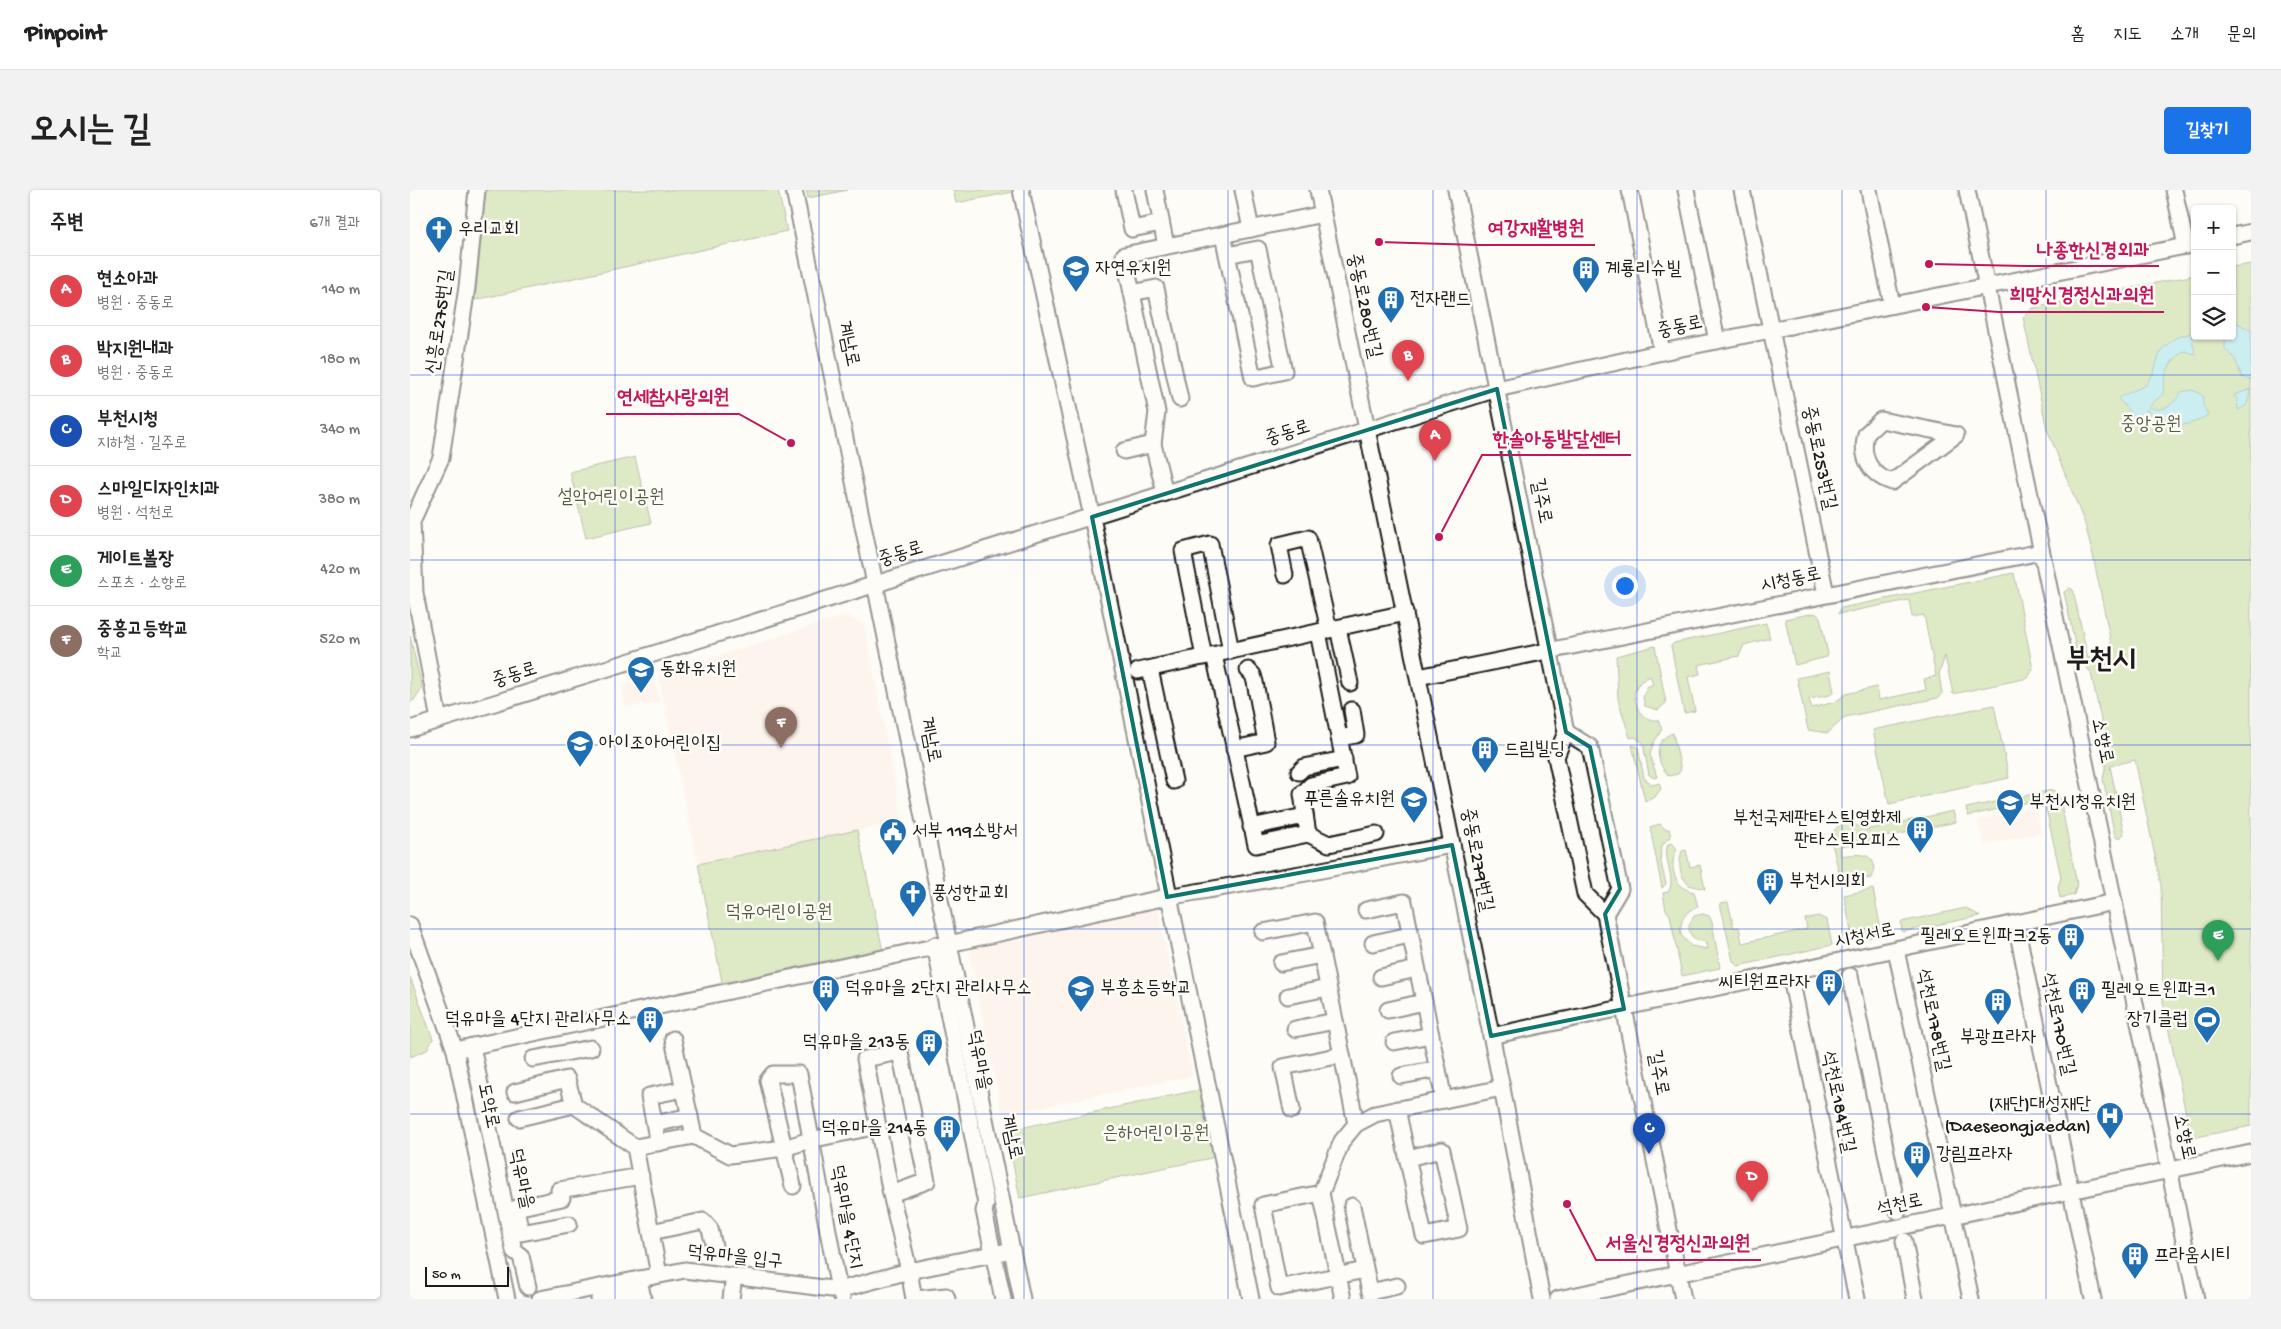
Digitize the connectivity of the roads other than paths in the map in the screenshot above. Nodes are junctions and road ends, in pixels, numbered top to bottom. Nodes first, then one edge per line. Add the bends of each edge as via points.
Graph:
1 (478, 190) edge
2 (794, 190) edge
3 (1021, 190) edge
4 (1124, 190) edge
5 (1155, 190) edge
6 (1243, 190) edge
7 (1318, 190) edge
8 (1456, 190) edge
9 (1630, 190) edge
10 (1686, 190) edge
11 (1742, 190) edge
12 (1868, 190) edge
13 (1967, 190) edge
14 (2174, 190) edge
15 (1323, 214) junction
16 (1161, 223) junction
17 (1251, 229) junction
18 (2251, 232) edge
19 (1223, 235) junction
20 (2236, 235) edge
21 (2190, 245) edge
22 (1166, 246) junction
23 (1227, 255) junction
24 (1987, 286) junction
25 (1132, 293) junction
26 (1892, 305) junction
27 (1771, 330) junction
28 (1717, 341) junction
29 (1662, 352) junction
30 (1497, 388) junction
31 (1180, 400) dead end
32 (1368, 430) junction
33 (1153, 444) junction
34 (1124, 451) dead end
35 (1892, 482) joint
36 (1165, 493) junction
37 (1092, 517) junction
38 (2041, 552) junction
39 (1285, 575) dead end
40 (877, 584) junction
41 (1826, 594) junction
42 (1405, 613) junction
43 (1328, 630) junction
44 (1231, 651) junction
45 (1549, 651) junction
46 (1209, 656) junction
47 (1248, 670) dead end
48 (1418, 677) junction
49 (1350, 683) dead end
50 (1352, 710) dead end
51 (439, 720) junction
52 (410, 729) edge
53 (1566, 732) junction
54 (1339, 738) junction
55 (1234, 749) junction
56 (1344, 759) junction
57 (1299, 772) dead end
58 (1174, 781) dead end
59 (1305, 816) junction
60 (1251, 827) junction
61 (1308, 834) junction
62 (1376, 834) dead end
63 (1452, 845) junction
64 (1167, 897) junction
65 (2114, 902) junction
66 (1366, 910) dead end
67 (1605, 914) junction
68 (2016, 924) junction
69 (410, 925) edge
70 (1263, 932) dead end
71 (1410, 935) junction
72 (1373, 943) dead end
73 (942, 944) junction
74 (1896, 950) junction
75 (1322, 955) junction
76 (1281, 963) dead end
77 (1418, 969) junction
78 (1790, 973) junction
79 (1850, 976) dead end
80 (1381, 977) dead end
81 (1328, 988) junction
82 (1288, 996) dead end
83 (1424, 1002) junction
84 (1624, 1009) junction
85 (1388, 1010) dead end
86 (1335, 1021) junction
87 (1295, 1029) dead end
88 (1431, 1035) junction
89 (1491, 1036) junction
90 (673, 1039) dead end
91 (1394, 1042) dead end
92 (472, 1046) junction
93 (591, 1048) dead end
94 (455, 1050) junction
95 (559, 1054) junction
96 (1342, 1055) junction
97 (532, 1059) dead end
98 (1438, 1069) junction
99 (1401, 1076) dead end
100 (564, 1080) junction
101 (1502, 1088) junction
102 (684, 1089) junction
103 (515, 1092) dead end
104 (1444, 1100) junction
105 (574, 1105) junction
106 (1397, 1109) junction
107 (1292, 1110) dead end
108 (690, 1116) junction
109 (519, 1118) dead end
110 (654, 1124) junction
111 (1356, 1124) junction
112 (878, 1126) junction
113 (694, 1136) junction
114 (810, 1140) junction
115 (658, 1143) junction
116 (635, 1147) junction
117 (784, 1148) junction
118 (2251, 1153) edge
119 (1407, 1158) junction
120 (2169, 1170) junction
121 (640, 1176) junction
122 (793, 1186) dead end
123 (2071, 1191) junction
124 (1321, 1193) junction
125 (891, 1194) junction
126 (1352, 1206) dead end
127 (1898, 1211) dead end
128 (1953, 1215) junction
129 (569, 1224) dead end
130 (651, 1232) junction
131 (1845, 1238) junction
132 (1904, 1241) dead end
133 (714, 1246) dead end
134 (1012, 1250) junction
135 (994, 1254) junction
136 (1365, 1270) junction
137 (908, 1272) junction
138 (1678, 1274) junction
139 (659, 1275) junction
140 (1338, 1275) junction
141 (734, 1276) junction
142 (639, 1279) junction
143 (1397, 1286) dead end
144 (528, 1287) dead end
145 (815, 1293) edge
146 (841, 1294) edge
147 (636, 1296) edge
148 (507, 1299) edge
149 (540, 1299) edge
150 (599, 1299) edge
151 (731, 1299) edge
152 (915, 1299) edge
153 (947, 1299) edge
154 (1003, 1299) edge
155 (1022, 1299) edge
156 (1251, 1299) edge
157 (1343, 1299) edge
158 (1542, 1299) edge
159 (1558, 1299) edge
160 (1683, 1299) edge
161 (1857, 1299) edge
162 (1915, 1299) edge
163 (1970, 1299) edge
164 (2093, 1299) edge
165 (2196, 1299) edge

1 - 51 street, 신흥로275번길 via 441,458 412,521 415,593
2 - 40 street, 계남로
3 - 37 street
4 - 16 street via 1132,229
5 - 16 street
6 - 17 street
7 - 15 street, 중동로280번길
8 - 30 street, 길주로
9 - 29 street
10 - 28 street
11 - 27 street, 중동로253번길
12 - 26 street
13 - 24 street, 소향로
14 - 21 street
15 - 17 street
15 - 32 street, 중동로280번길
16 - 22 street
17 - 19 street
18 - 20 street
19 - 22 street
19 - 23 street
21 - 24 street, 중동로
22 - 25 street via 1124,255
23 - 23 street via 1252,378 1284,371 1258,249
24 - 26 street, 중동로
24 - 38 street, 소향로
25 - 31 street via 1156,288
25 - 33 street via 1157,412
26 - 27 street, 중동로
27 - 28 street, 중동로
27 - 41 street, 중동로253번길
28 - 29 street, 중동로
29 - 30 street, 중동로
30 - 32 street, 중동로
30 - 45 street, 길주로
32 - 36 street, 중동로
32 - 42 street, 중동로279번길
33 - 34 street
33 - 36 street
35 - 35 street via 1880,478 1867,462 1866,434 1882,420 1956,435
36 - 37 street, 중동로
37 - 40 street, 중동로
37 - 64 street
38 - 41 street, 시청동로
38 - 65 street, 소향로
39 - 43 street via 1279,545 1308,538
40 - 51 street, 중동로
40 - 73 street, 계남로
41 - 45 street, 시청동로
42 - 43 street
42 - 48 street, 중동로279번길
43 - 44 street
43 - 49 street
43 - 54 street
44 - 46 street
44 - 46 street via 1210,544 1183,551
45 - 48 street, 시청동로
45 - 53 street, 길주로
46 - 55 street
46 - 58 street via 1144,670
47 - 55 street via 1255,682 1266,742
48 - 63 street, 중동로279번길
50 - 54 street via 1356,735
51 - 52 street, 중동로
53 - 67 street via 1556,757 1585,894
53 - 67 street via 1590,746 1620,889
54 - 56 street
55 - 60 street
56 - 57 street via 1304,767
56 - 59 street via 1347,777 1311,785 1302,794
59 - 60 street
59 - 61 street
60 - 61 street via 1256,845
61 - 62 street via 1329,844
63 - 64 street
63 - 89 street, 중동로279번길
64 - 73 street
64 - 156 street
65 - 68 street, 시청서로
65 - 120 street, 소향로
66 - 71 street via 1404,902
67 - 84 street, 길주로
68 - 74 street, 시청서로
68 - 123 street, 석천로170번길
69 - 94 street, 도약로
70 - 75 street via 1315,922
71 - 72 street
71 - 77 street
73 - 92 street
73 - 134 street, 계남로
73 - 135 street, 덕유마을 via 986,1204 984,1211
74 - 78 street, 시청서로
74 - 128 street, 석천로178번길
75 - 76 street
75 - 81 street
77 - 80 street
77 - 83 street
78 - 84 street, 시청서로
78 - 131 street, 석천로184번길 via 1794,1026
79 - 127 street
81 - 82 street
81 - 86 street
83 - 85 street
83 - 88 street
84 - 89 street, 시청서로
84 - 138 street, 길주로
86 - 87 street
86 - 96 street
88 - 91 street
88 - 98 street
89 - 101 street, 중동로279번길
90 - 102 street
92 - 94 street
92 - 144 street, 덕유마을 via 514,1251 521,1256
93 - 95 street
94 - 148 street, 도약로
95 - 97 street
95 - 100 street
96 - 107 street via 1283,1067
96 - 111 street
98 - 99 street
98 - 104 street
100 - 103 street
100 - 105 street via 567,1080
101 - 104 street
101 - 158 street, 중동로279번길
102 - 108 street
102 - 110 street via 649,1096
104 - 106 street
105 - 109 street
105 - 116 street
106 - 111 street via 1375,1114
106 - 119 street
108 - 110 street
108 - 113 street
110 - 115 street
111 - 124 street via 1342,1141
112 - 114 street
112 - 125 street
112 - 125 street via 865,1059 900,1052 927,1181
113 - 115 street
113 - 117 street via 730,1155
114 - 117 street
114 - 117 street, 덕유마을 4단지 via 799,1074 773,1074 768,1080
114 - 146 street, 덕유마을 4단지
115 - 116 street
116 - 121 street
117 - 122 street, 덕유마을 4단지
118 - 120 street, 석천로
119 - 119 street via 1424,1236 1459,1229 1442,1150
120 - 123 street, 석천로
120 - 165 street, 소향로
121 - 129 street via 560,1190 562,1198 516,1208 521,1233
121 - 130 street
123 - 128 street, 석천로
123 - 164 street, 석천로170번길
124 - 140 street
124 - 140 street via 1263,1205 1279,1288
125 - 137 street
126 - 136 street
128 - 131 street, 석천로
128 - 163 street, 석천로178번길
130 - 133 street via 703,1221 710,1229
130 - 139 street
131 - 138 street, 석천로
131 - 161 street, 석천로184번길
132 - 162 street
134 - 135 street, 덕유마을 4단지
134 - 155 street, 계남로
135 - 137 street, 덕유마을 4단지
135 - 154 street, 덕유마을
136 - 140 street
136 - 143 street via 1370,1292
137 - 146 street, 덕유마을 4단지
137 - 152 street
138 - 159 street, 석천로
138 - 160 street, 길주로
139 - 141 street, 덕유마을 입구 via 685,1270
139 - 142 street, 덕유마을 입구
140 - 157 street
141 - 145 street, 덕유마을 입구
141 - 151 street
142 - 147 street
142 - 149 street, 덕유마을 입구
145 - 146 street, 덕유마을 입구
147 - 150 street
152 - 153 street via 946,1296

